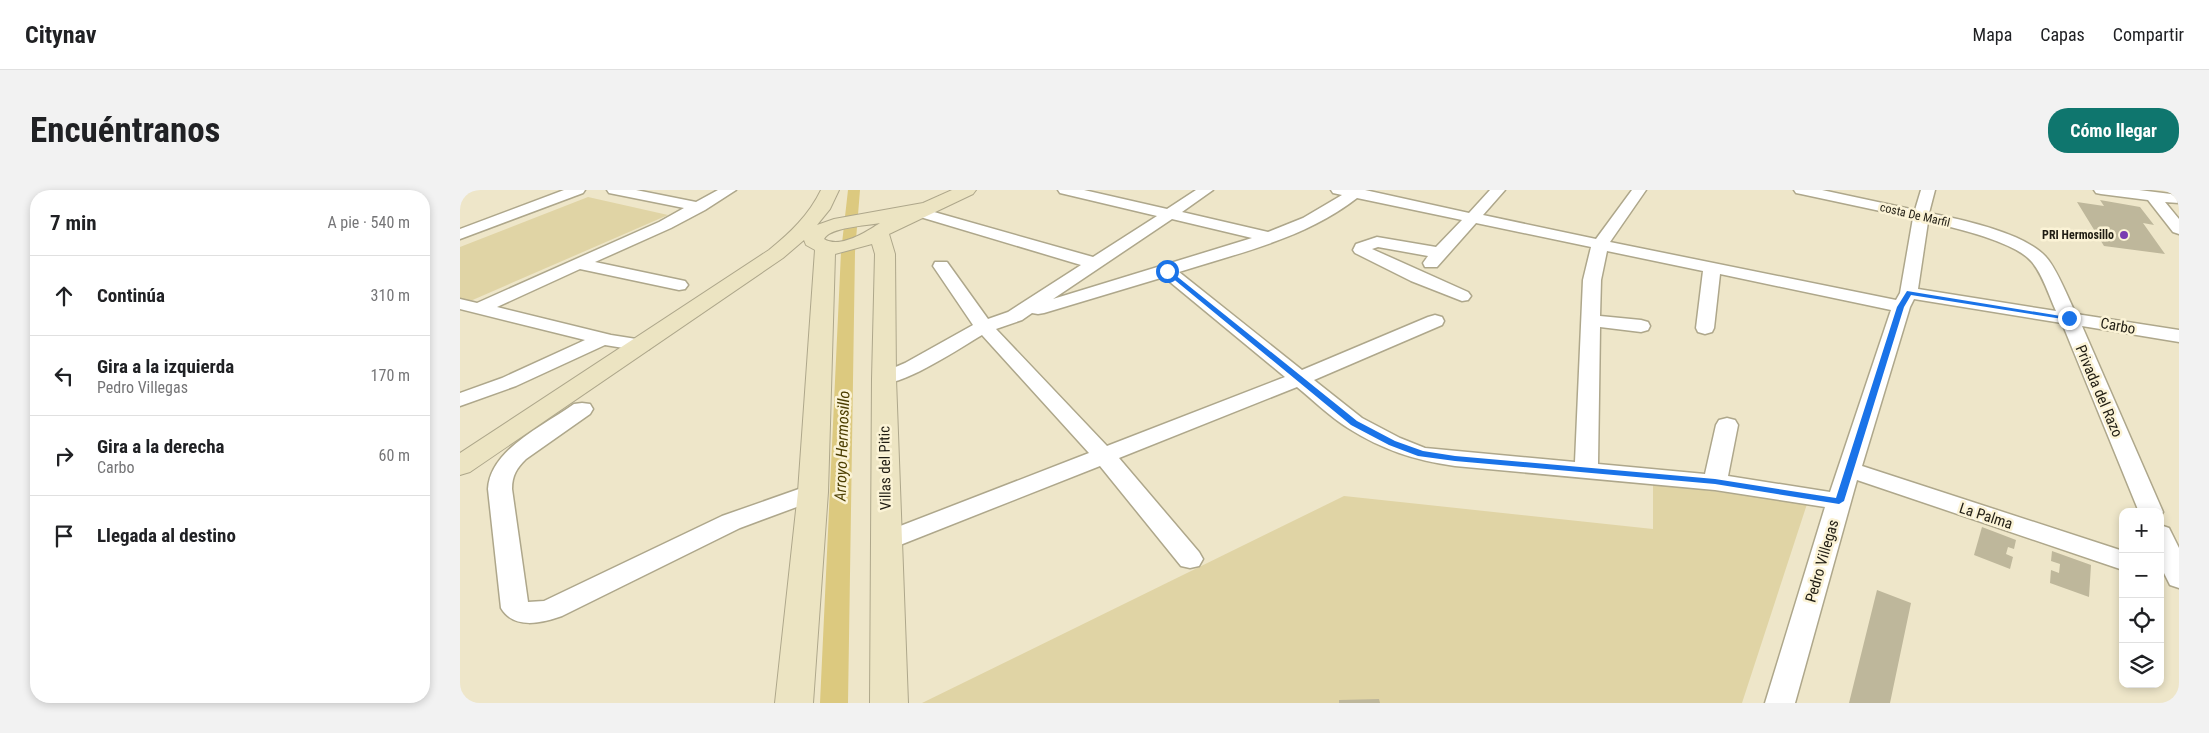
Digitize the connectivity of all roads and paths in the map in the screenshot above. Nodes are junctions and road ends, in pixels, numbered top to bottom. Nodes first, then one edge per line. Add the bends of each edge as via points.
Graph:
1 (578, 190) edge
2 (614, 190) edge
3 (730, 190) edge
4 (967, 190) edge
5 (1065, 190) edge
6 (1206, 190) edge
7 (1498, 190) edge
8 (1639, 190) edge
9 (1801, 190) edge
10 (1928, 190) edge
11 (2101, 190) edge
12 (824, 191) edge
13 (1350, 191) edge
14 (2153, 196) junction
15 (2179, 199) edge
16 (700, 207) junction
17 (926, 210) junction
18 (1167, 214) junction
19 (1921, 215) junction
20 (1473, 219) junction
21 (2179, 229) edge
22 (832, 232) junction
23 (460, 234) edge
24 (1270, 238) junction
25 (1600, 245) junction
26 (2027, 248) joint
27 (1440, 253) junction
28 (1094, 263) junction
29 (579, 264) junction
30 (941, 266) dead end
31 (1712, 268) junction
32 (1167, 271) junction
33 (1417, 277) junction
34 (679, 285) dead end
35 (1462, 296) dead end
36 (1905, 300) junction
37 (460, 304) edge
38 (480, 308) junction
39 (1015, 316) junction
40 (2069, 318) junction
41 (1591, 320) junction
42 (1435, 321) dead end
43 (1641, 326) dead end
44 (982, 327) junction
45 (1705, 328) dead end
46 (2179, 336) edge
47 (603, 339) junction
48 (634, 344) junction
49 (884, 379) junction
50 (1299, 379) junction
51 (460, 400) edge
52 (582, 409) dead end
53 (1727, 425) dead end
54 (460, 453) edge
55 (1104, 455) junction
56 (460, 466) edge
57 (1586, 469) junction
58 (1850, 470) junction
59 (1715, 482) junction
60 (813, 492) junction
61 (1839, 501) junction
62 (2149, 508) edge
63 (886, 541) junction
64 (2164, 543) edge
65 (1190, 558) dead end
66 (2119, 560) edge
67 (2164, 574) edge
68 (2179, 579) edge
69 (795, 690) edge
70 (778, 703) edge
71 (889, 703) edge
72 (1780, 703) edge

1 - 23 street
2 - 16 street
3 - 16 street
4 - 17 street
5 - 18 street
6 - 18 street
7 - 20 street
8 - 25 street
9 - 19 street, costa De Marfil
10 - 19 street, Pedro Villegas
11 - 14 street
12 - 22 street, Villas del Pitic via 835,212
12 - 22 street via 816,214
13 - 20 street, Carbo
13 - 24 street via 1339,205
14 - 15 street
14 - 21 street
16 - 29 street
17 - 22 street
17 - 28 street
18 - 24 street
18 - 28 street
19 - 26 street, costa De Marfil
19 - 36 street, Pedro Villegas
20 - 25 street, Carbo
20 - 27 street
22 - 48 street
22 - 49 street, Villas del Pitic via 885,254
22 - 60 street
24 - 32 street
25 - 31 street, Carbo
25 - 41 street via 1592,280
26 - 40 street, Privada del Razo via 2040,260
27 - 33 street
27 - 33 street via 1378,242 1362,247 1362,252
28 - 39 street
29 - 34 street
29 - 38 street
30 - 44 street
31 - 36 street, Carbo
31 - 45 street
32 - 39 street
32 - 50 street
33 - 35 street
36 - 40 street, Carbo
36 - 58 street, Pedro Villegas
37 - 38 street
38 - 47 street
39 - 44 street
40 - 46 street, Carbo
40 - 62 street, Privada del Razo
41 - 43 street
41 - 57 street
42 - 50 street
44 - 49 street via 912,367
44 - 55 street
47 - 48 street
47 - 51 street via 509,382
48 - 54 street
48 - 56 street
49 - 63 street, Villas del Pitic
50 - 55 street
50 - 57 street via 1354,423 1421,454
52 - 60 street via 520,452 509,463 501,479 515,608 520,612 540,613 552,609 731,522
53 - 59 street
55 - 63 street
55 - 65 street
57 - 59 street
58 - 61 street, Pedro Villegas
58 - 66 street, La Palma
59 - 61 street
60 - 69 street
61 - 72 street, Pedro Villegas
63 - 71 street, Villas del Pitic
64 - 68 street
67 - 68 street
69 - 70 street

